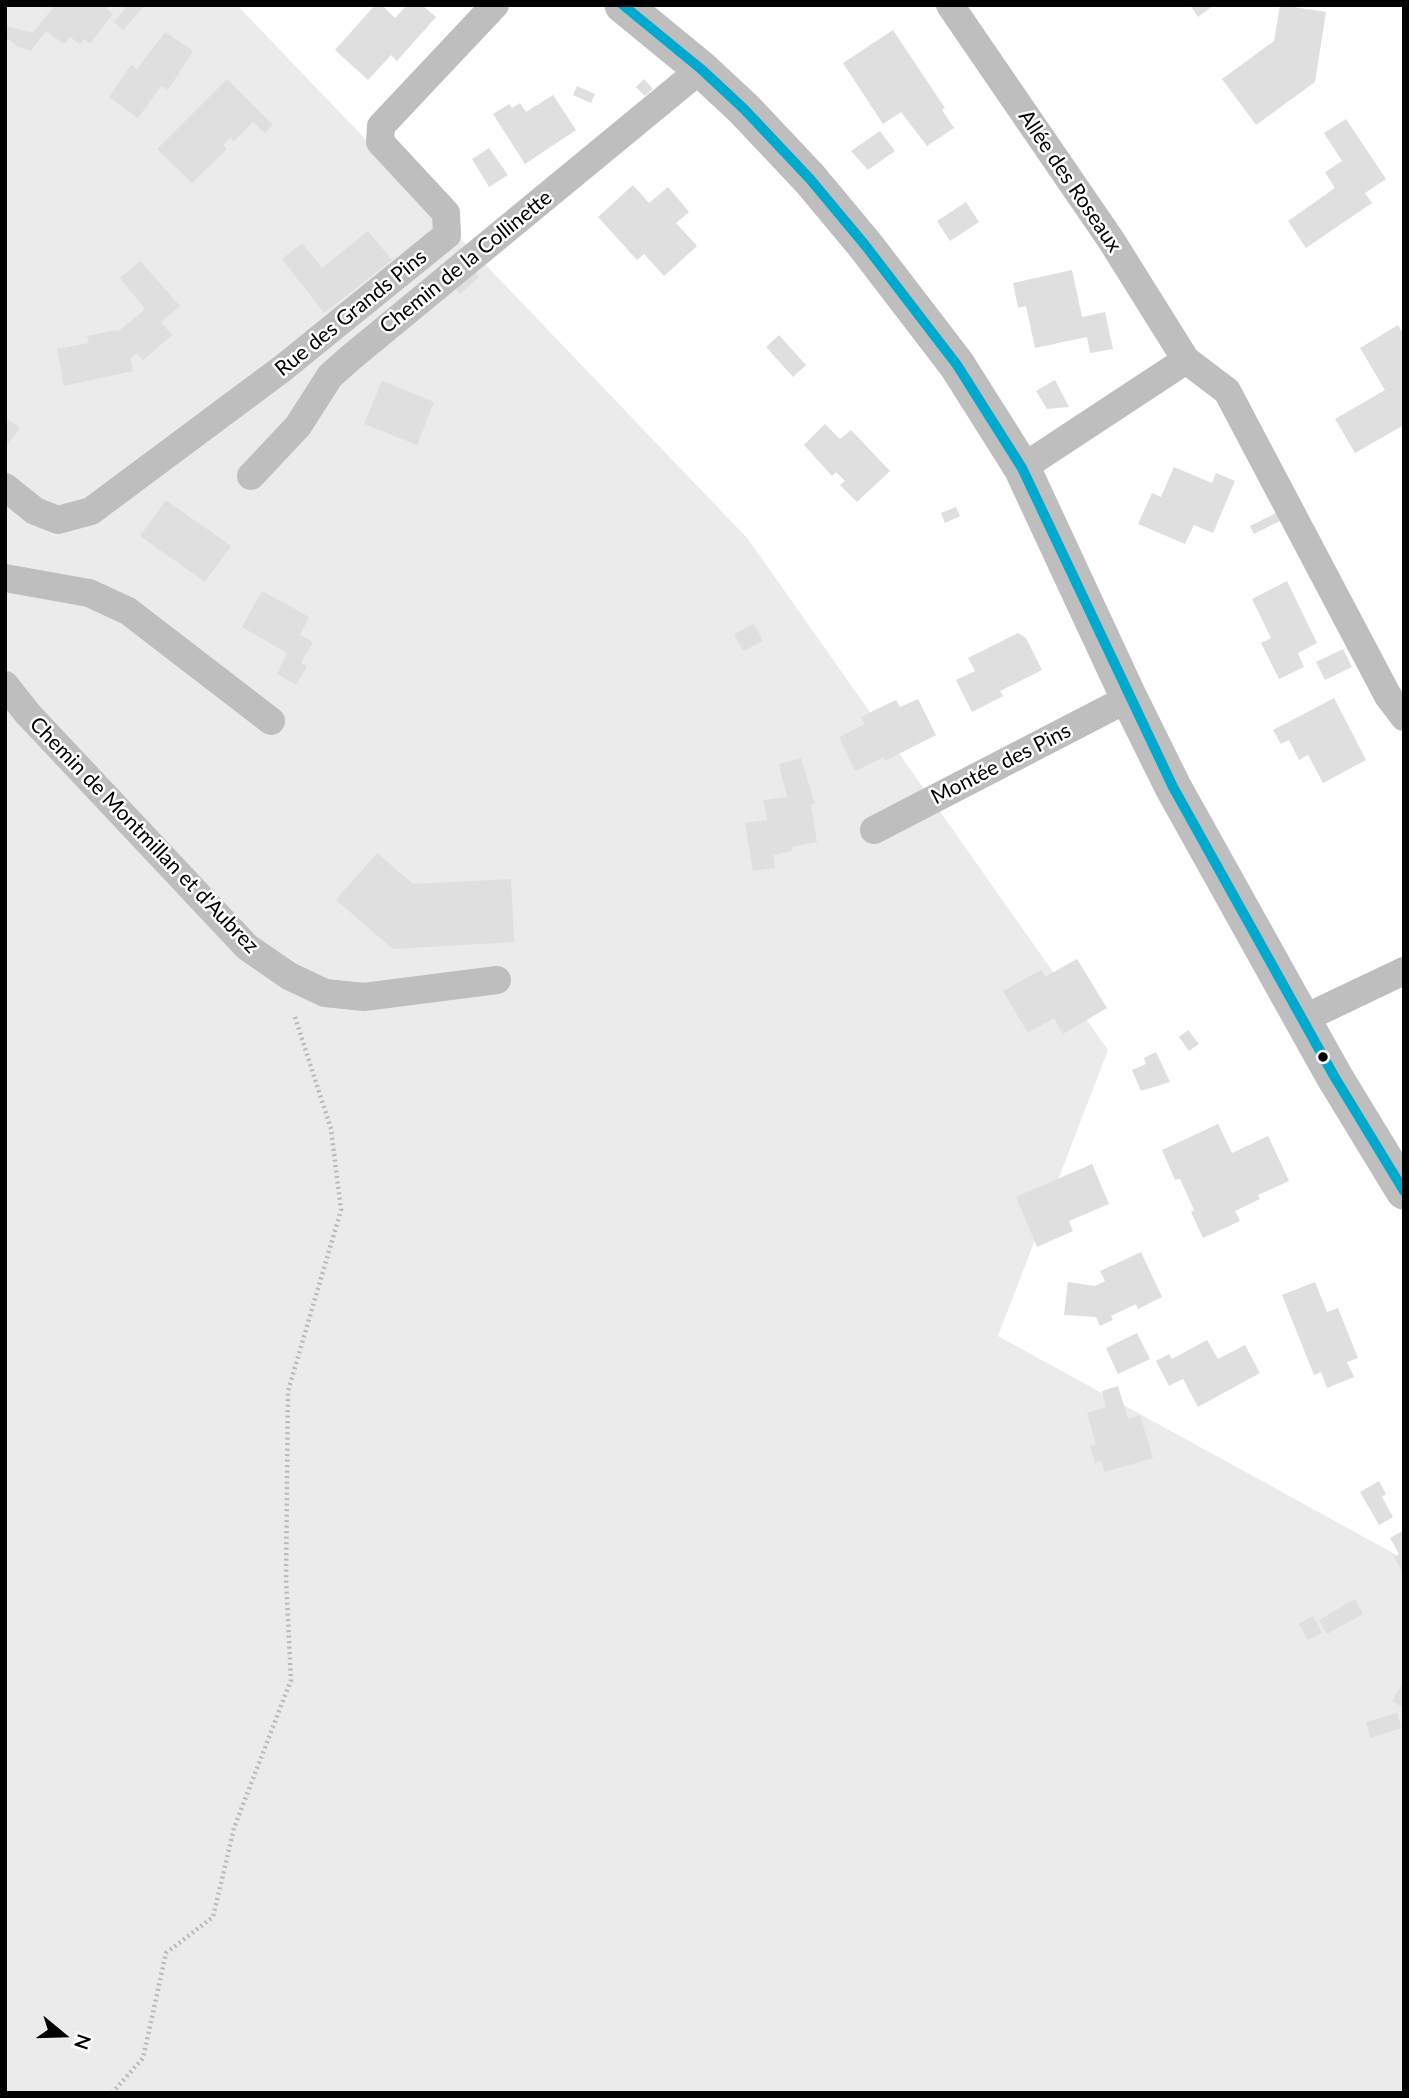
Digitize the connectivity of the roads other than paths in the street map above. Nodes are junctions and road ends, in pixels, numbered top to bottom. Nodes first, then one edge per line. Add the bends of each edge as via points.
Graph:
1 (495, 5) edge
2 (623, 5) edge
3 (950, 5) edge
4 (701, 69) junction
5 (1186, 360) junction
6 (1022, 468) junction
7 (251, 476) dead end
8 (5, 487) edge
9 (5, 578) edge
10 (5, 685) edge
11 (1129, 698) junction
12 (1404, 717) edge
13 (271, 721) dead end
14 (874, 830) dead end
15 (1404, 971) edge
16 (497, 980) dead end
17 (1303, 1019) junction
18 (1400, 1178) edge

1 - 8 street, Rue des Grands Pins via 382,126 380,142 446,213 447,235 284,368 91,511 58,520 35,511
2 - 4 street
3 - 5 street, Allée des Roseaux via 1111,240
4 - 6 street via 810,179 865,245 957,365
4 - 7 street, Chemin de la Collinette via 330,376 298,426
5 - 6 street
5 - 12 street, Allée des Roseaux via 1227,391 1388,696
6 - 11 street
9 - 13 street via 89,593 128,611
10 - 16 street, Chemin de Montmillan et d'Aubrez via 247,947 279,970 325,993 363,997
11 - 14 street, Montée des Pins
11 - 17 street via 1173,787
15 - 17 street
17 - 18 street

